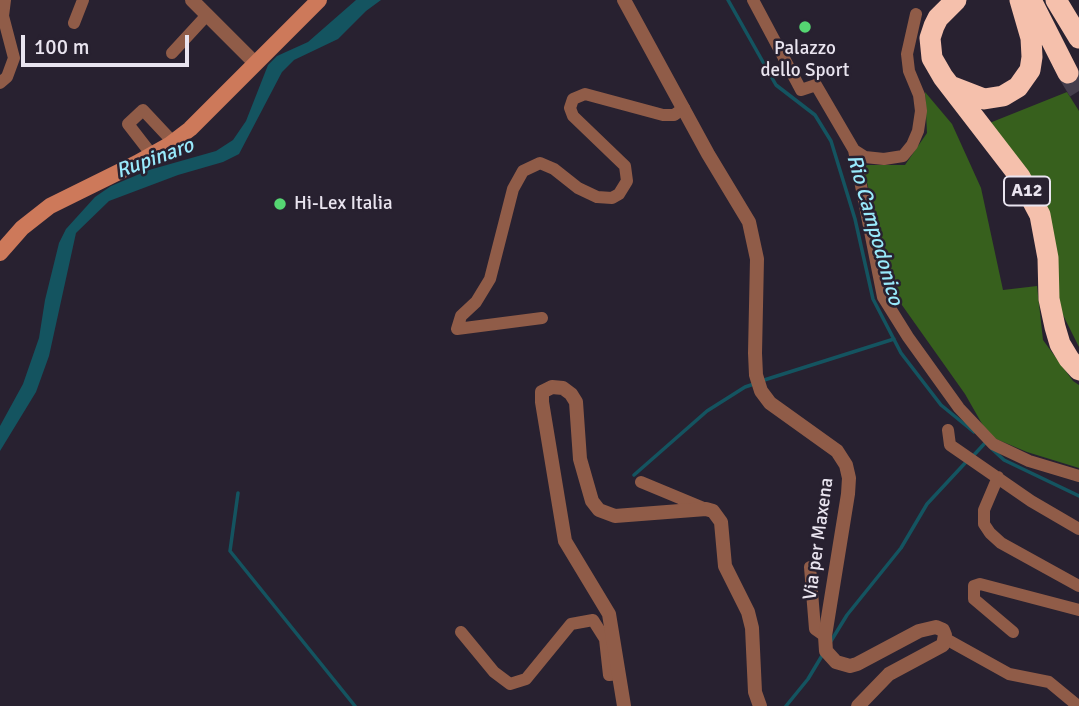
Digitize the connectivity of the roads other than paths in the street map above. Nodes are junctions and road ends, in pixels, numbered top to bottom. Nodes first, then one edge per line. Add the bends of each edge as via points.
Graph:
1 (5, 0) edge
2 (83, 0) edge
3 (192, 0) edge
4 (319, 0) edge
5 (624, 0) edge
6 (753, 0) edge
7 (956, 0) edge
8 (1020, 0) edge
9 (1031, 0) edge
10 (1056, 0) edge
11 (916, 14) dead end
12 (207, 15) junction
13 (74, 23) dead end
14 (1079, 38) edge
15 (172, 53) dead end
16 (255, 63) junction
17 (1068, 73) tunnel mouth
18 (0, 83) edge
19 (951, 86) junction
20 (684, 108) junction
21 (173, 142) junction
22 (854, 150) junction
23 (152, 155) junction
24 (0, 253) edge
25 (1053, 316) junction
26 (542, 318) dead end
27 (1079, 353) edge
28 (1079, 370) edge
29 (948, 429) dead end
30 (1079, 476) edge
31 (998, 477) junction
32 (640, 482) dead end
33 (706, 509) junction
34 (1079, 528) edge
35 (810, 567) dead end
36 (1079, 586) edge
37 (1079, 610) edge
38 (461, 632) dead end
39 (1013, 632) dead end
40 (825, 636) junction
41 (946, 639) junction
42 (619, 674) junction
43 (624, 706) edge
44 (760, 706) edge
45 (858, 706) edge
46 (1078, 706) edge

1 - 18 street via 3,16 13,58
2 - 13 street
3 - 12 street
4 - 16 main road
5 - 20 street, Via per Maxena
6 - 22 street via 801,90 816,85
7 - 19 highway, A12 via 938,18 930,38 932,58
8 - 19 highway via 1032,57 1030,70 1018,87 984,99
9 - 17 highway
10 - 14 highway
11 - 22 street via 907,54 921,111 912,145 903,156 884,159 865,157
12 - 15 street
12 - 16 street
16 - 21 main road
19 - 25 highway, A12 via 1020,177 1041,215
20 - 26 street via 663,115 585,94 573,99 573,116 625,166 624,188 612,198 597,197 540,163 523,172 513,189 490,279 461,316 457,329
20 - 40 street, Via per Maxena via 749,222 755,242 755,364 761,391 770,403 836,451 846,465 848,494
21 - 23 main road
21 - 23 street via 143,110 128,124
22 - 30 street via 883,298 908,337 959,408 993,444
23 - 24 main road via 50,206
25 - 27 highway, A12
25 - 28 highway, A12 via 1060,344
29 - 31 street via 950,445
31 - 34 street
31 - 36 street via 984,510 984,524 990,533
32 - 33 street
33 - 42 street via 615,516 599,510 580,459 576,402 563,388 542,392 565,541 608,614
33 - 44 street via 722,522 725,566 748,612
35 - 40 street via 815,629
37 - 39 street via 974,586 974,599
38 - 42 street via 494,673 510,684 526,679 571,624 593,620 605,639 609,675
40 - 41 street via 830,657 850,666 919,631 943,630
41 - 45 street via 943,645 889,674
41 - 46 street via 1009,674 1049,682
42 - 43 street

